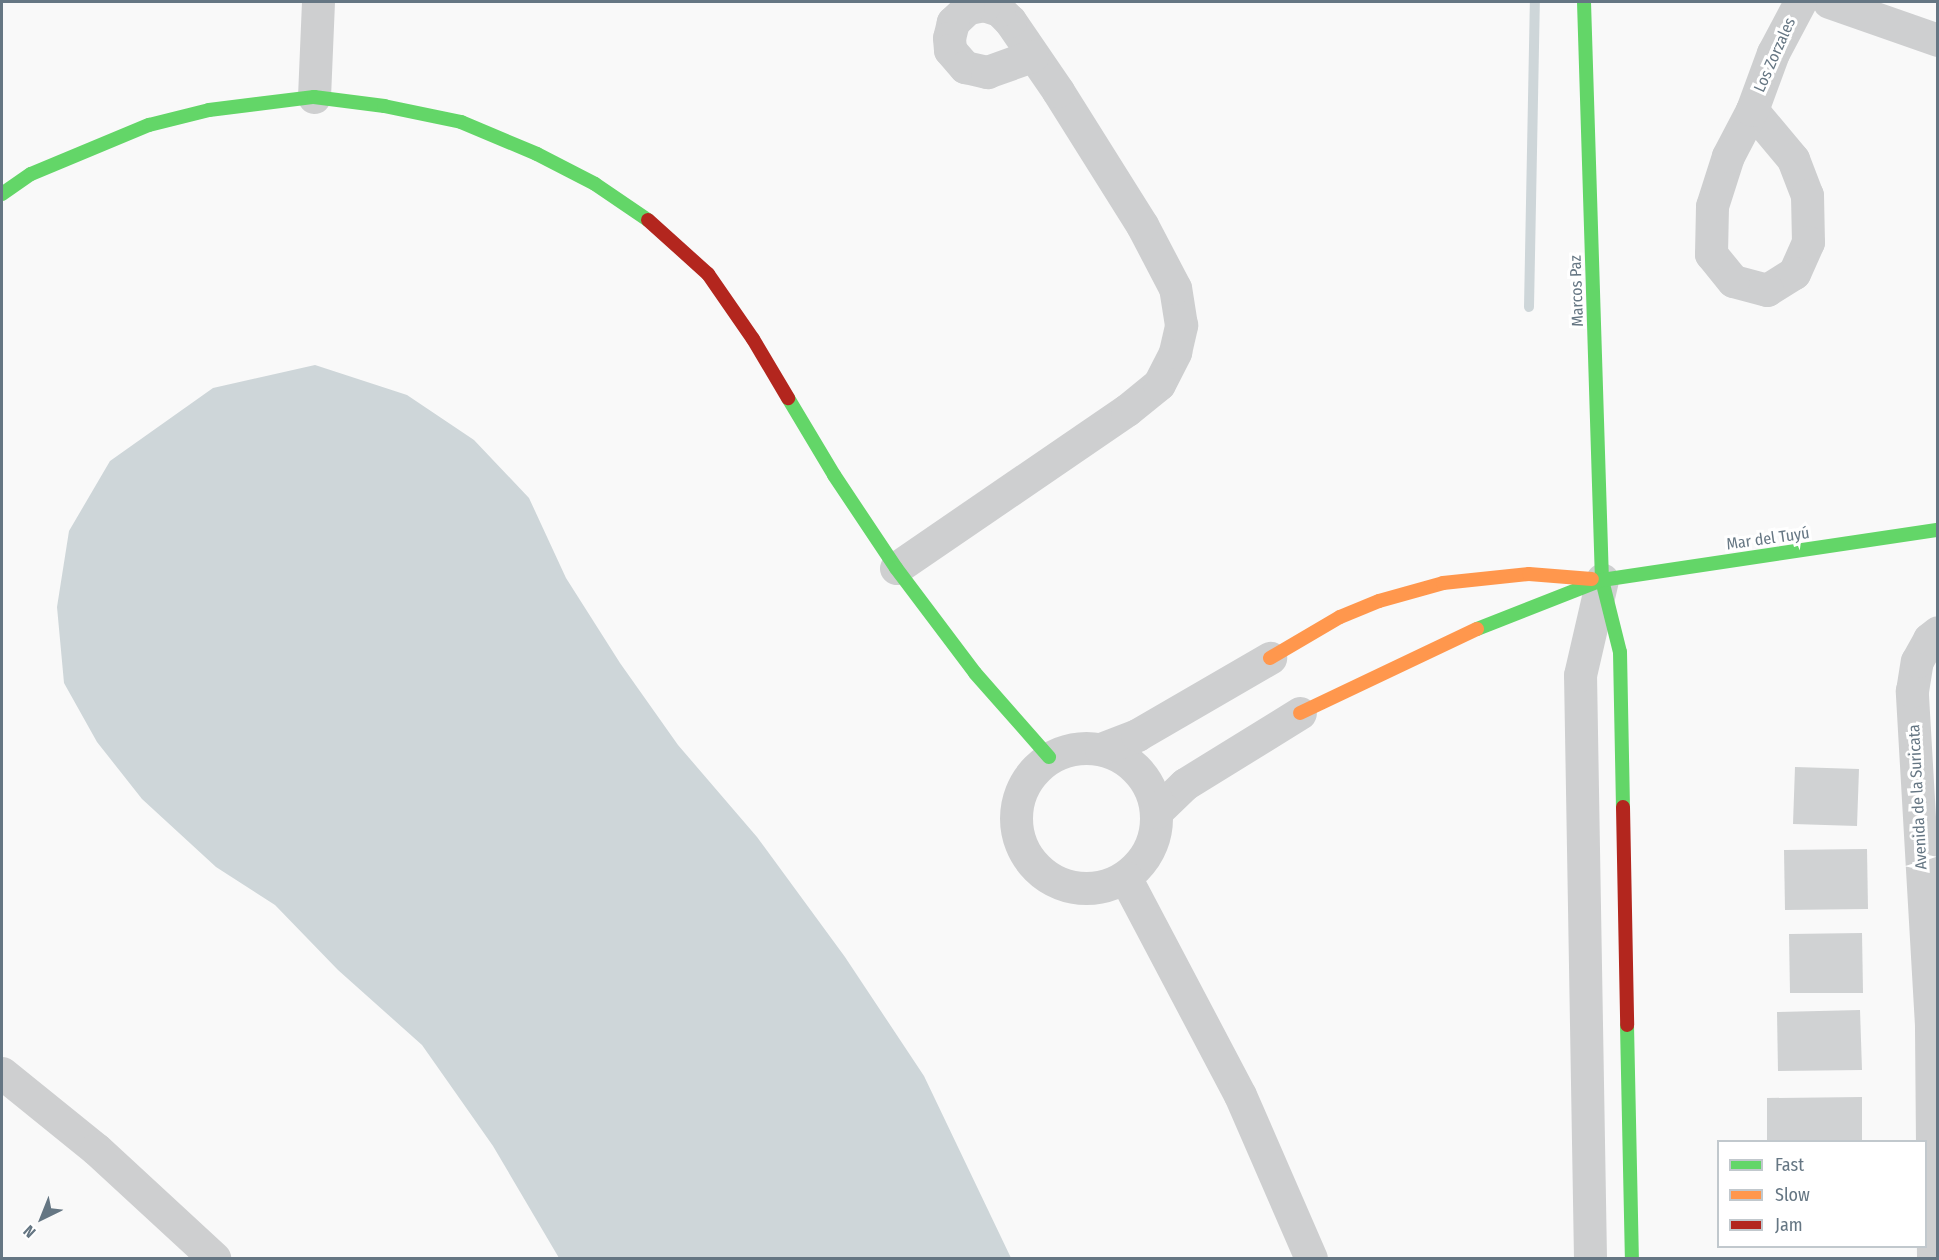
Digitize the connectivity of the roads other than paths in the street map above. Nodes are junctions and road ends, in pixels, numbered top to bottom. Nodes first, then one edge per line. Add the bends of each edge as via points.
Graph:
1 (318, 2) edge
2 (1584, 2) edge
3 (1800, 2) edge
4 (1829, 2) edge
5 (1938, 40) edge
6 (1032, 56) dead end
7 (314, 97) junction
8 (1752, 110) junction
9 (2, 194) edge
10 (1938, 531) edge
11 (896, 568) junction
12 (1602, 580) junction
13 (1938, 632) edge
14 (1270, 658) joint
15 (1300, 713) joint
16 (1101, 749) junction
17 (1049, 757) junction
18 (1156, 812) junction
19 (1125, 877) junction
20 (1934, 1025) edge
21 (2, 1073) edge
22 (214, 1258) edge
23 (1311, 1258) edge
24 (1590, 1258) edge
25 (1632, 1258) edge
26 (1933, 1258) edge

1 - 7 street
2 - 12 street, Marcos Paz
3 - 8 street, Los Zorzales via 1773,53
4 - 5 street
6 - 11 street via 1142,225 1175,288 1181,325 1175,352 1159,384 1127,410
7 - 9 street via 209,110 149,125 31,174
7 - 11 street via 461,122 595,184 659,228 708,274
8 - 8 street, Los Zorzales via 1728,156 1712,206 1711,254 1733,281 1767,290 1794,273 1808,242 1807,195 1793,159
10 - 12 street, Mar del Tuyú
11 - 17 street via 975,673
12 - 14 street via 1528,574 1443,583 1340,617
12 - 15 street via 1449,640
12 - 24 street via 1580,675
12 - 25 street, Marcos Paz via 1620,652
13 - 20 street, Avenida de la Suricata via 1929,639 1917,661 1912,691
14 - 16 street via 1137,735
15 - 18 street via 1185,784
16 - 17 street via 1083,747
16 - 18 street via 1122,757 1139,771
17 - 19 street via 1026,781 1015,812 1017,835 1026,855 1041,872 1060,884 1104,886
18 - 19 street via 1149,849
19 - 23 street via 1240,1095
20 - 26 street, Avenida de la Suricata
21 - 22 street via 96,1149

